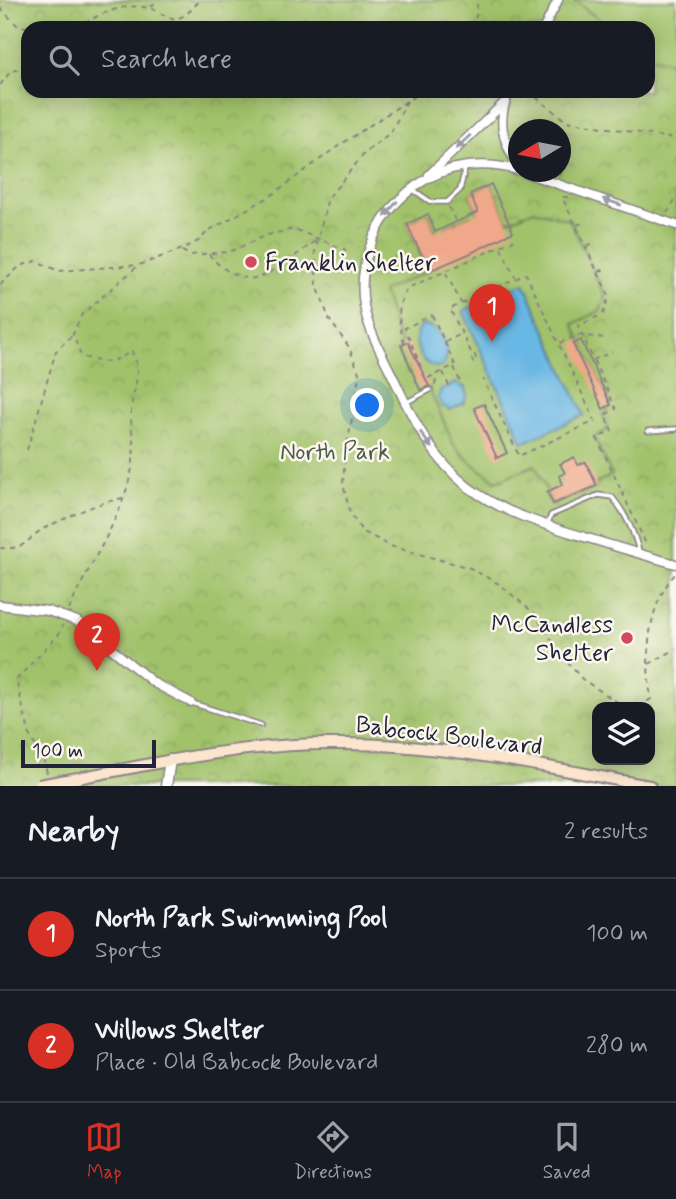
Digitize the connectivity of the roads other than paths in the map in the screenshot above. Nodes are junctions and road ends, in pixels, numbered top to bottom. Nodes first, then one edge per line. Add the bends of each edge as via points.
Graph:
1 (558, 0) edge
2 (548, 21) edge
3 (507, 98) edge
4 (505, 102) junction
5 (508, 145) edge
6 (466, 166) junction
7 (508, 168) edge
8 (422, 182) junction
9 (553, 182) edge
10 (412, 189) junction
11 (676, 225) edge
12 (430, 390) road end
13 (405, 403) junction
14 (676, 429) edge
15 (648, 431) dead end
16 (547, 526) junction
17 (640, 554) junction
18 (676, 564) edge
19 (0, 605) edge
20 (190, 702) joint
21 (261, 725) dead end
22 (170, 760) junction
23 (37, 786) edge
24 (166, 786) edge
25 (650, 786) edge

1 - 2 street
3 - 4 street
4 - 5 street via 502,116
4 -> 8 street
6 - 7 street
6 - 8 street
6 - 10 lane via 460,190 447,202 431,202
8 - 10 street
11 -> 9 street
10 -> 13 street via 394,205 376,232 363,277 369,324
12 - 13 lane
13 -> 16 street via 428,443 467,485 495,505
14 - 15 lane
16 - 17 street
16 - 17 lane via 551,515 598,495 612,497
17 - 18 street
19 - 20 street via 67,616 154,683
20 - 21 lane
22 - 23 main road, Babcock Boulevard, bridge
22 - 24 street
22 - 25 main road, Babcock Boulevard via 252,748 366,744 461,753

